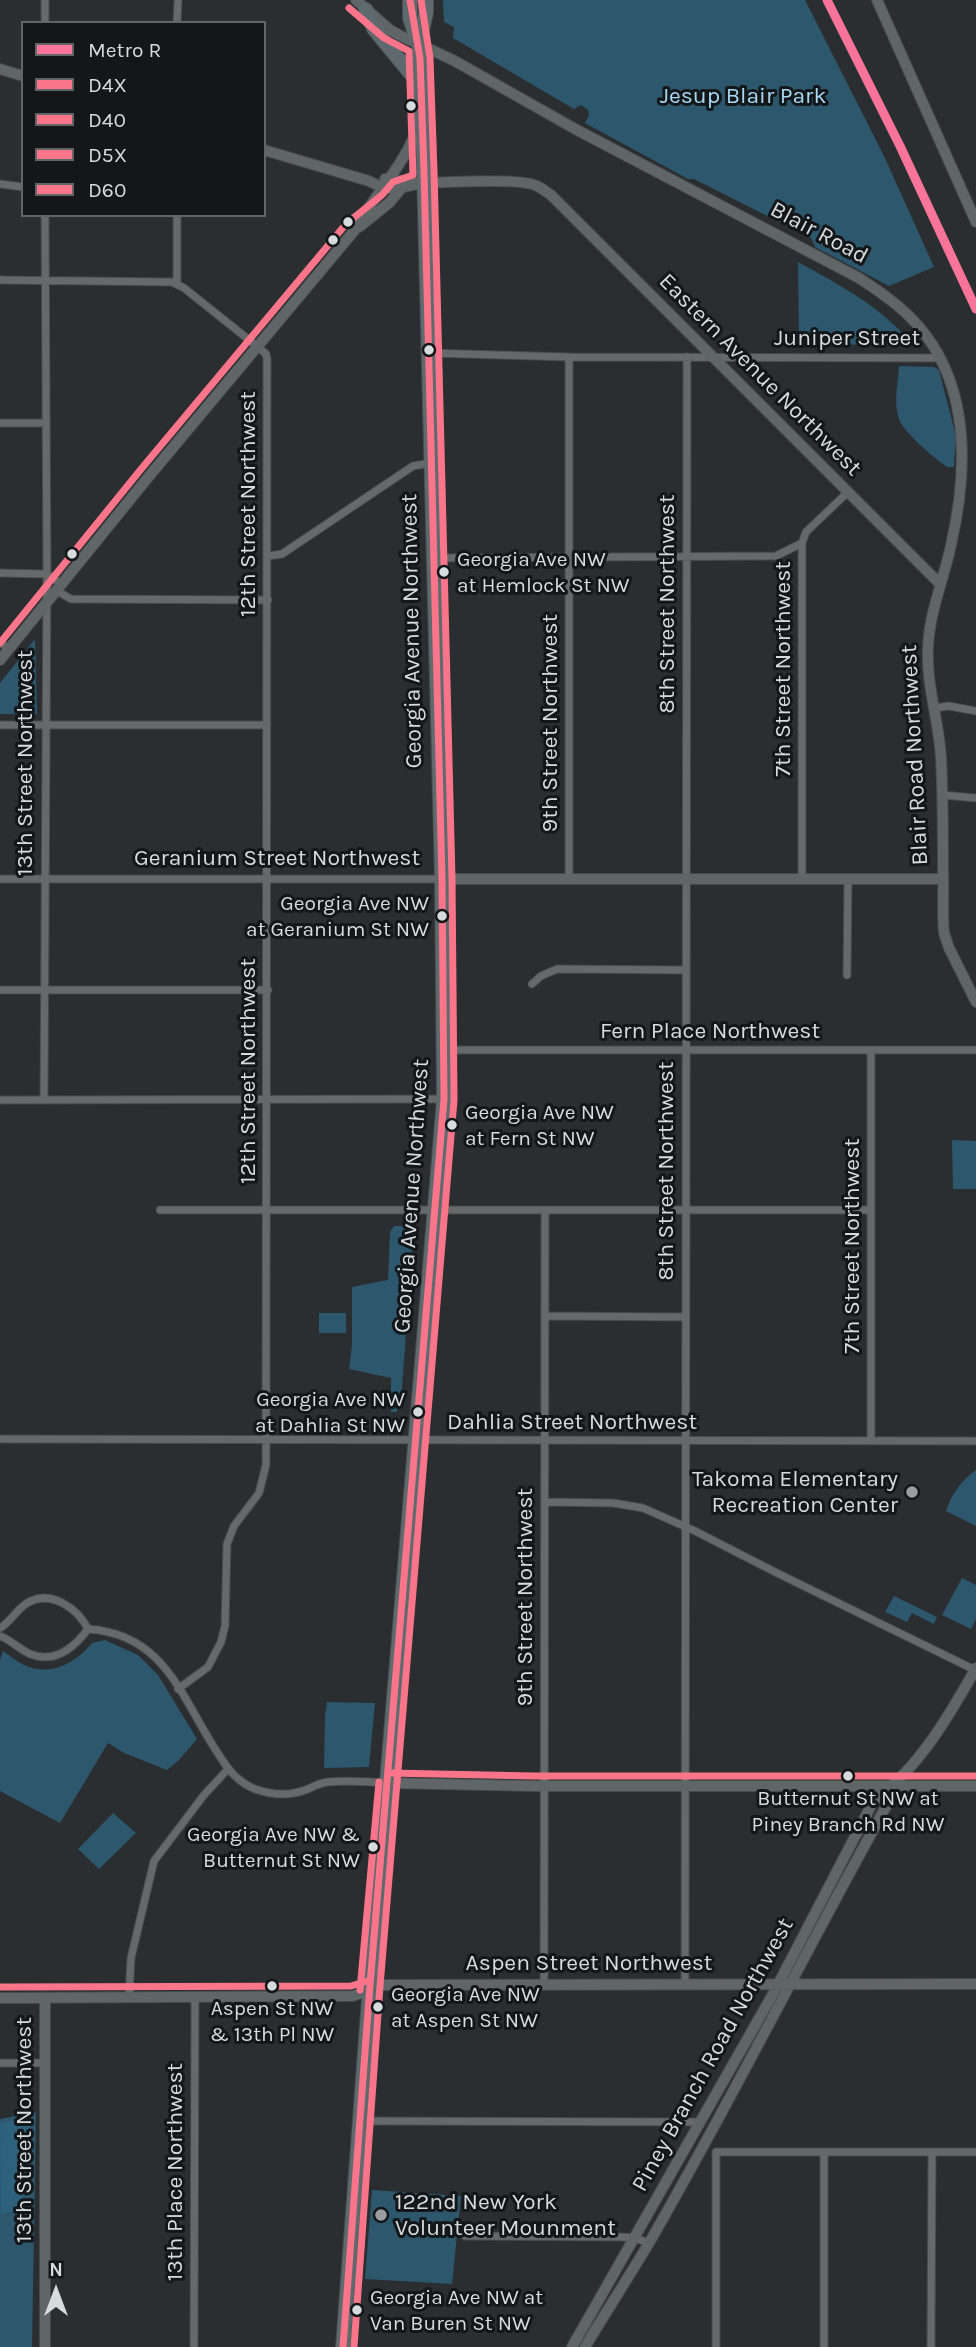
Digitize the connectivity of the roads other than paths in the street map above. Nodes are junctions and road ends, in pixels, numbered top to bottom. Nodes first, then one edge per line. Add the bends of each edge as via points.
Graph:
1 (46, 0) edge
2 (178, 0) edge
3 (410, 0) edge
4 (426, 0) edge
5 (877, 0) edge
6 (361, 5) edge
7 (45, 21) edge
8 (177, 21) edge
9 (419, 44) junction
10 (0, 69) edge
11 (21, 75) edge
12 (421, 86) junction
13 (422, 113) junction
14 (266, 151) edge
15 (388, 178) junction
16 (369, 181) junction
17 (0, 184) edge
18 (424, 184) junction
19 (21, 187) edge
20 (381, 188) junction
21 (400, 190) junction
22 (45, 217) edge
23 (177, 217) edge
24 (976, 222) edge
25 (354, 231) junction
26 (0, 280) edge
27 (45, 280) junction
28 (177, 284) junction
29 (258, 347) junction
30 (429, 354) junction
31 (569, 357) junction
32 (687, 357) junction
33 (713, 357) junction
34 (940, 358) junction
35 (0, 423) edge
36 (46, 423) junction
37 (431, 463) junction
38 (848, 492) junction
39 (802, 543) junction
40 (268, 556) junction
41 (686, 557) junction
42 (432, 558) junction
43 (569, 558) junction
44 (0, 573) edge
45 (47, 574) junction
46 (940, 584) junction
47 (60, 588) junction
48 (268, 600) junction
49 (46, 605) junction
50 (5, 645) edge
51 (0, 660) edge
52 (934, 708) junction
53 (976, 710) edge
54 (0, 724) edge
55 (46, 724) junction
56 (268, 724) junction
57 (942, 795) junction
58 (976, 798) edge
59 (0, 879) edge
60 (45, 879) junction
61 (268, 879) junction
62 (442, 879) junction
63 (569, 879) junction
64 (686, 879) junction
65 (802, 879) junction
66 (848, 879) junction
67 (943, 879) junction
68 (686, 970) junction
69 (848, 975) dead end
70 (532, 984) dead end
71 (0, 990) edge
72 (45, 990) junction
73 (268, 990) junction
74 (976, 1002) edge
75 (445, 1050) junction
76 (686, 1050) junction
77 (871, 1050) junction
78 (976, 1050) edge
79 (444, 1099) junction
80 (0, 1100) edge
81 (44, 1100) junction
82 (268, 1100) junction
83 (160, 1210) dead end
84 (267, 1210) junction
85 (436, 1210) junction
86 (545, 1210) junction
87 (685, 1210) junction
88 (871, 1210) junction
89 (545, 1316) junction
90 (685, 1317) junction
91 (0, 1439) edge
92 (266, 1440) junction
93 (417, 1441) junction
94 (871, 1441) junction
95 (976, 1441) edge
96 (545, 1442) junction
97 (685, 1442) junction
98 (545, 1502) junction
99 (685, 1526) junction
100 (11, 1617) junction
101 (2, 1627) edge
102 (88, 1629) junction
103 (0, 1636) edge
104 (10, 1641) junction
105 (976, 1669) edge
106 (178, 1689) junction
107 (228, 1769) junction
108 (388, 1783) junction
109 (544, 1786) junction
110 (685, 1786) junction
111 (893, 1786) junction
112 (976, 1786) edge
113 (544, 1984) junction
114 (685, 1984) junction
115 (976, 1984) edge
116 (777, 1985) junction
117 (791, 1985) junction
118 (370, 1988) junction
119 (0, 1997) edge
120 (45, 1997) junction
121 (129, 1997) junction
122 (195, 1997) junction
123 (0, 2063) edge
124 (45, 2063) junction
125 (360, 2121) junction
126 (700, 2122) junction
127 (824, 2152) junction
128 (932, 2152) junction
129 (976, 2152) edge
130 (465, 2236) dead end
131 (635, 2238) junction
132 (649, 2243) junction
133 (45, 2347) edge
134 (194, 2347) edge
135 (343, 2347) edge
136 (572, 2347) edge
137 (585, 2347) edge
138 (716, 2347) edge
139 (824, 2347) edge
140 (932, 2347) edge

1 - 7 street
2 - 8 street
3 - 9 highway via 410,18
4 - 9 highway
5 - 24 street
6 - 9 street via 390,30
6 - 12 highway via 374,29
9 - 12 highway, Georgia Avenue Northwest
9 - 34 street, Blair Road via 859,278 910,316
10 - 11 street
12 - 13 highway, Georgia Avenue Northwest
13 - 15 street via 413,142
13 - 18 highway, Georgia Avenue Northwest
14 - 16 street
15 - 16 street
15 - 18 street
15 - 20 street
16 - 20 street
17 - 19 street
18 - 21 street
18 - 30 highway, Georgia Avenue Northwest
18 - 33 street, Eastern Avenue Northwest via 523,182 537,186
20 - 21 street
20 - 25 street
21 - 25 street
22 - 27 street, 13th Street Northwest
23 - 28 street
25 - 29 street
26 - 27 street
27 - 28 street via 164,280
27 - 36 street, 13th Street Northwest
28 - 29 street
29 - 40 street, 12th Street Northwest via 267,359
29 - 47 street
30 - 31 street, Juniper Street
30 - 37 highway, Georgia Avenue Northwest
31 - 32 street, Juniper Street
31 - 43 street, 9th Street Northwest
32 - 33 street, Juniper Street
32 - 41 street, 8th Street Northwest
33 - 34 street, Juniper Street
33 - 38 street, Eastern Avenue Northwest
34 - 46 street, Blair Road via 957,401 963,450 951,546
35 - 36 street
36 - 45 street, 13th Street Northwest
37 - 40 street via 418,463 282,554
37 - 42 highway, Georgia Avenue Northwest
38 - 39 street via 806,532
38 - 46 street, Eastern Avenue Northwest
39 - 41 street via 784,554 767,557
39 - 65 street, 7th Street Northwest
40 - 48 street, 12th Street Northwest
41 - 43 street
41 - 64 street, 8th Street Northwest
42 - 43 street
42 - 62 highway, Georgia Avenue Northwest
43 - 63 street, 9th Street Northwest
44 - 45 street
45 - 47 street
45 - 49 street, 13th Street Northwest
46 - 52 street, Blair Road Northwest via 928,650
47 - 48 street via 71,599
47 - 49 street
48 - 56 street, 12th Street Northwest
49 - 50 street
49 - 55 street, 13th Street Northwest
50 - 51 street
52 - 53 street
52 - 57 street, Blair Road Northwest
54 - 55 street
55 - 56 street
55 - 60 street, 13th Street Northwest
56 - 61 street, 12th Street Northwest
57 - 58 street
57 - 67 street, Blair Road Northwest
59 - 60 street, Geranium Street Northwest
60 - 61 street, Geranium Street Northwest
60 - 72 street, 13th Street Northwest
61 - 62 street, Geranium Street Northwest
61 - 73 street, 12th Street Northwest
62 - 63 street, Geranium Street Northwest
62 - 75 highway, Georgia Avenue Northwest
63 - 64 street, Geranium Street Northwest
64 - 65 street, Geranium Street Northwest
64 - 68 street, 8th Street Northwest
65 - 66 street, Geranium Street Northwest
66 - 67 street, Geranium Street Northwest
66 - 69 street
67 - 74 street, Blair Road Northwest via 945,938
68 - 70 street via 557,969
68 - 76 street, 8th Street Northwest
71 - 72 street
72 - 73 street
72 - 81 street, 13th Street Northwest
73 - 82 street, 12th Street Northwest
75 - 76 street, Fern Place Northwest
75 - 79 highway, Georgia Avenue Northwest
76 - 77 street, Fern Place Northwest
76 - 87 street, 8th Street Northwest
77 - 78 street, Fern Place Northwest
77 - 88 street, 7th Street Northwest
79 - 82 street
79 - 85 highway, Georgia Avenue Northwest
80 - 81 street
81 - 82 street
82 - 84 street, 12th Street Northwest
83 - 84 street
84 - 85 street
84 - 92 street, 12th Street Northwest
85 - 86 street
85 - 93 highway, Georgia Avenue Northwest
86 - 87 street
86 - 89 street, 9th Street Northwest
87 - 88 street
87 - 90 street, 8th Street Northwest
88 - 94 street, 7th Street Northwest
89 - 90 street
89 - 96 street, 9th Street Northwest
90 - 97 street, 8th Street Northwest
91 - 92 street, Dahlia Street Northwest
92 - 93 street, Dahlia Street Northwest
92 - 106 street, 12th Street Northwest via 261,1487 227,1544 222,1642 208,1667
93 - 96 street, Dahlia Street Northwest
93 - 108 highway, Georgia Avenue Northwest
94 - 95 street, Dahlia Street Northwest
94 - 97 street, Dahlia Street Northwest
96 - 97 street, Dahlia Street Northwest
96 - 98 street, 9th Street Northwest
97 - 99 street, 8th Street Northwest
98 - 99 street via 634,1505
98 - 109 street, 9th Street Northwest
99 - 105 street
99 - 110 street, 8th Street Northwest
100 - 101 street
100 - 102 street via 30,1601 49,1599 82,1616
100 - 104 street
102 - 104 street via 70,1650 57,1656 30,1654
102 - 106 street via 116,1633 140,1644 159,1660
103 - 104 street
105 - 111 street, Piney Branch Road Northwest via 944,1723
106 - 107 street
107 - 108 street via 251,1787 278,1794 299,1793 326,1782
107 - 121 street via 154,1861 131,1958
108 - 109 street
108 - 118 highway, Georgia Avenue Northwest
109 - 110 street
109 - 113 street, 9th Street Northwest
110 - 111 street
110 - 114 street, 8th Street Northwest
111 - 112 street
111 - 116 street, Piney Branch Road Northwest via 874,1800
111 - 117 street, Piney Branch Road Northwest
113 - 114 street, Aspen Street Northwest
113 - 118 street, Aspen Street Northwest
114 - 116 street, Aspen Street Northwest
115 - 117 street, Aspen Street Northwest
116 - 117 street, Aspen Street Northwest
116 - 126 street, Piney Branch Road Northwest
117 - 132 street, Piney Branch Road Northwest
118 - 122 street, Aspen Street Northwest via 352,1996
118 - 125 highway, Georgia Avenue Northwest
119 - 120 street, Aspen Street Northwest
120 - 121 street, Aspen Street Northwest
120 - 124 street, 13th Street Northwest
121 - 122 street, Aspen Street Northwest
122 - 134 street, 13th Place Northwest
123 - 124 street
124 - 133 street, 13th Street Northwest
125 - 126 street
125 - 135 highway, Georgia Avenue Northwest
126 - 131 street, Piney Branch Road Northwest
127 - 128 street
127 - 138 street via 716,2152
127 - 139 street
128 - 129 street
128 - 140 street
130 - 131 street
131 - 132 street
131 - 136 street, Piney Branch Road Northwest
132 - 137 street, Piney Branch Road Northwest

